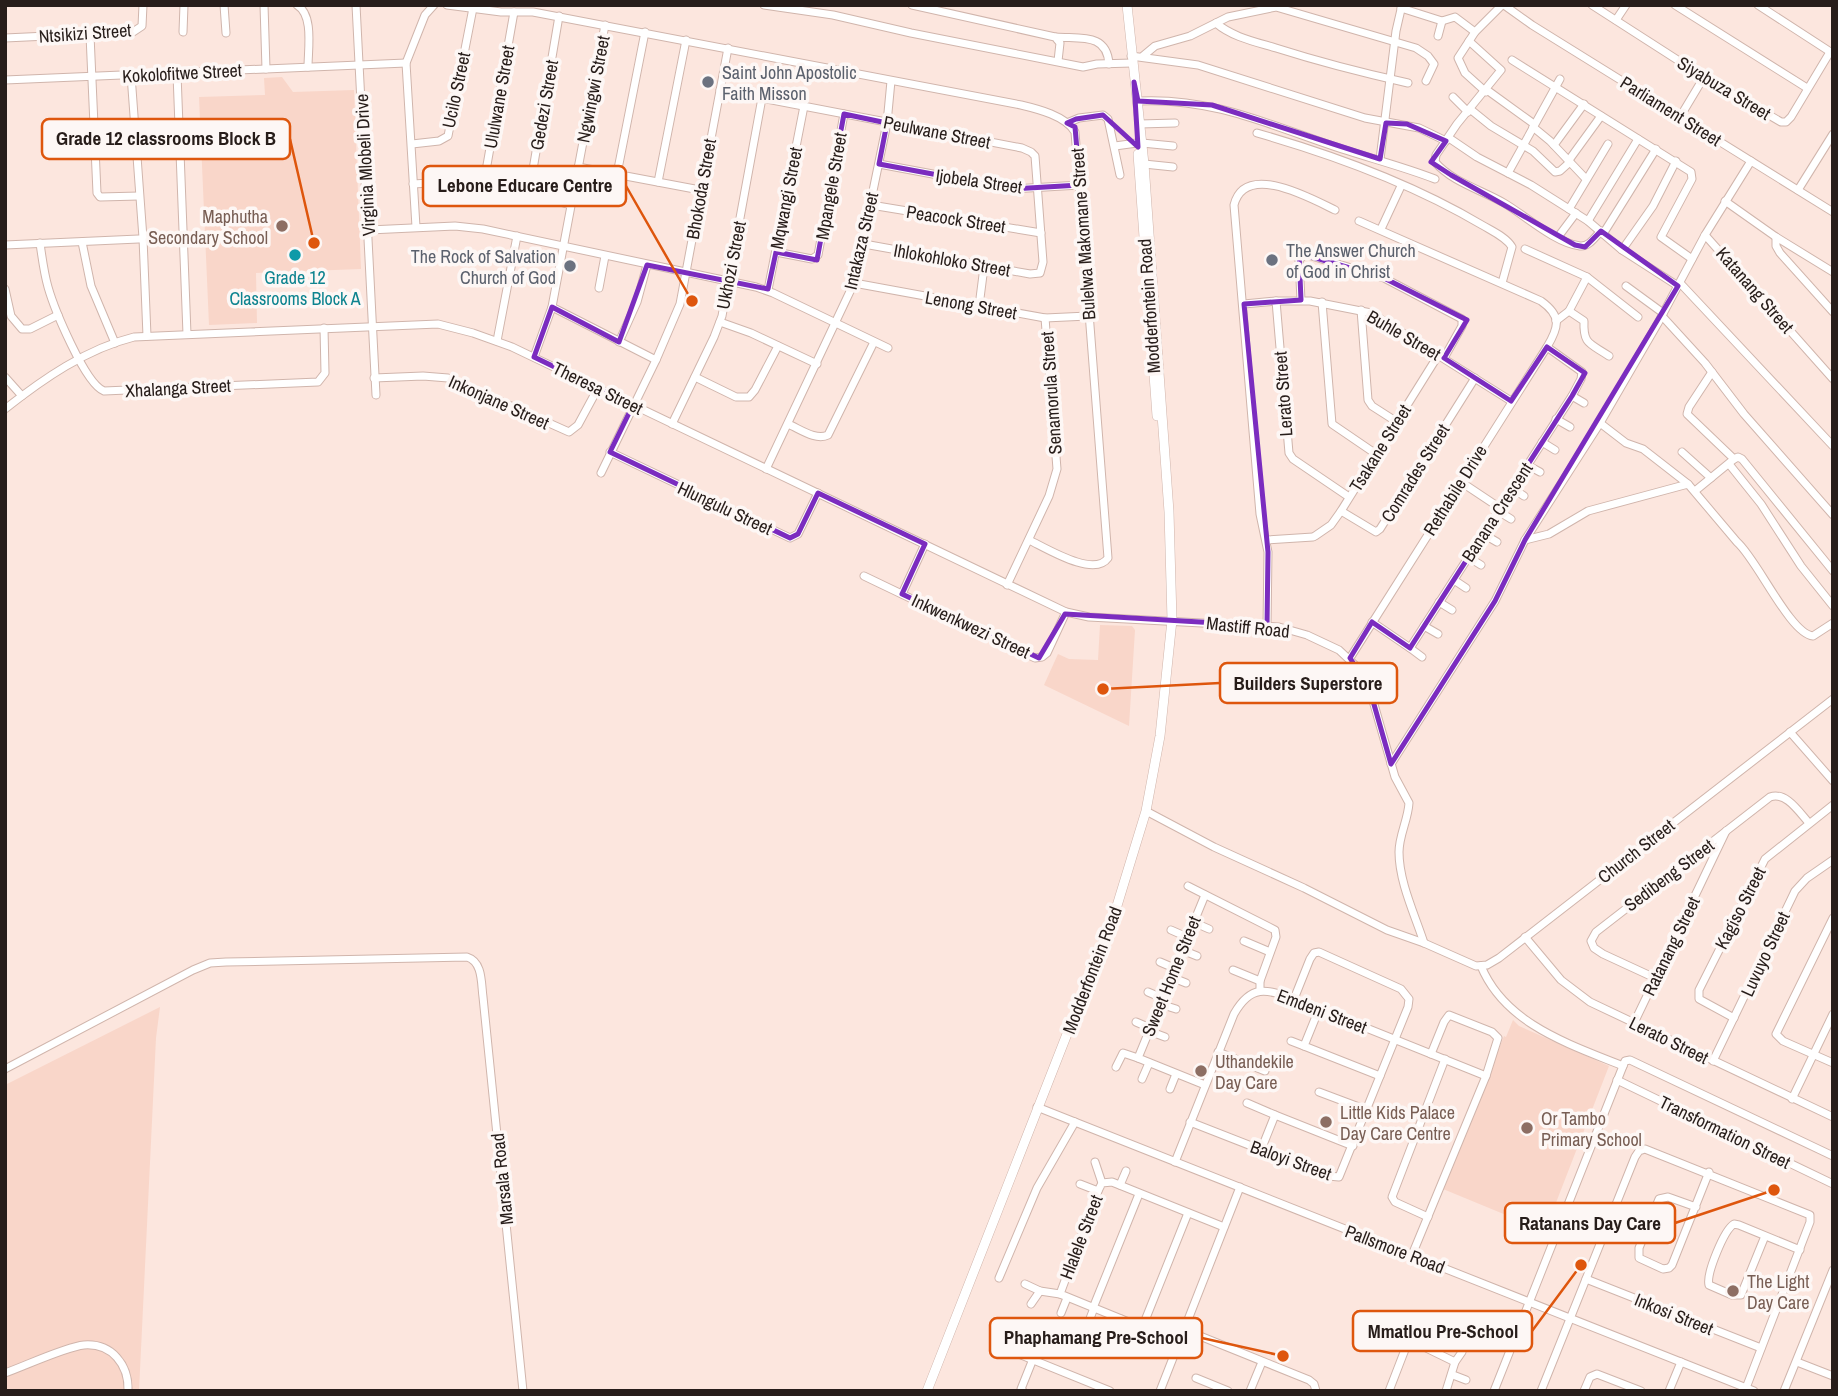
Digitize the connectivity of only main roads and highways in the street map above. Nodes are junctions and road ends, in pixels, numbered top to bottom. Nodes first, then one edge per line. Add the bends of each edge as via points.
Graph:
1 (1127, 5) edge
2 (1134, 82) junction
3 (1140, 143) junction
4 (1168, 529) junction
5 (928, 1391) edge

1 - 2 main road, Modderfontein Road
2 - 3 main road, Modderfontein Road
2 - 3 main road, Modderfontein Road
3 - 4 main road, Modderfontein Road
3 - 4 main road, Modderfontein Road via 1162,396
4 - 5 main road, Modderfontein Road via 1172,620 1162,726 1146,811 1111,921

